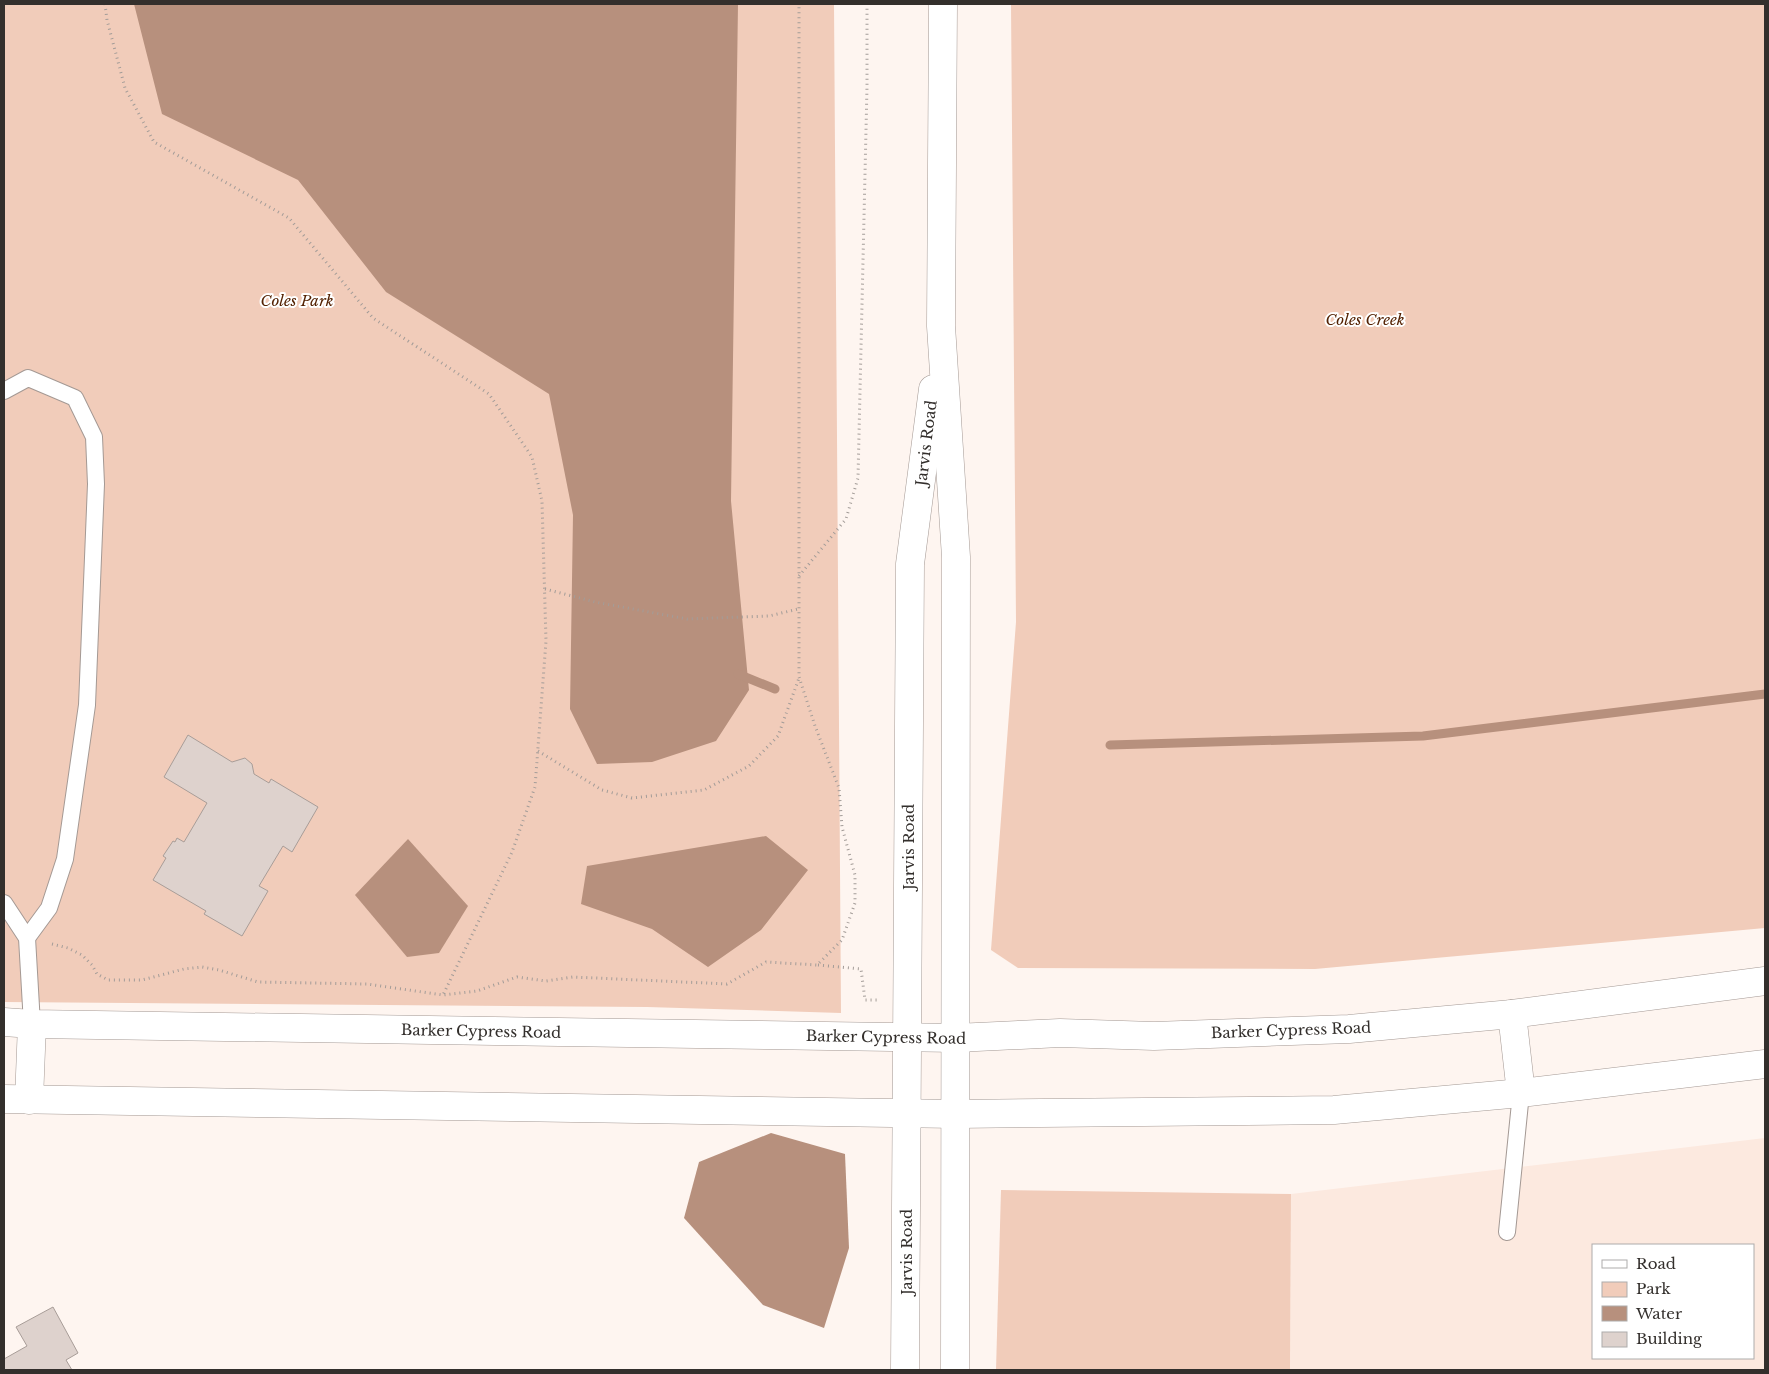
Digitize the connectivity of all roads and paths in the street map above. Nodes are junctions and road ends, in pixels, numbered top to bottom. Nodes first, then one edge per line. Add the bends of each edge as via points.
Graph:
1 (105, 4) edge
2 (799, 4) edge
3 (867, 4) edge
4 (943, 4) edge
5 (941, 326) junction
6 (4, 391) edge
7 (798, 576) junction
8 (545, 589) junction
9 (798, 609) junction
10 (799, 677) junction
11 (538, 750) junction
12 (4, 902) edge
13 (27, 938) junction
14 (1765, 981) edge
15 (443, 995) junction
16 (1512, 1014) junction
17 (4, 1022) edge
18 (32, 1024) junction
19 (907, 1037) junction
20 (956, 1038) junction
21 (1765, 1064) edge
22 (1520, 1093) junction
23 (16, 1099) edge
24 (906, 1114) junction
25 (956, 1114) junction
26 (1507, 1232) dead end
27 (905, 1370) edge
28 (955, 1370) edge

1 - 8 path via 125,88 154,142 289,218 374,318 489,394 532,457 542,501
2 - 7 path
3 - 7 path via 858,478 846,519
4 - 5 main road, Jarvis Road
5 - 19 main road, Jarvis Road via 910,564
5 - 20 main road, Jarvis Road via 956,557
6 - 13 lane via 28,378 75,398 94,437 96,484 87,705 65,859 49,908
7 - 9 path
8 - 9 path via 686,619 769,616
8 - 11 path via 546,641
9 - 10 path
10 - 11 path via 778,736 749,766 704,790 632,798 602,790
10 - 15 path via 839,788 842,827 855,875 855,903 842,940 817,965 766,962 727,984 517,977 477,991
11 - 15 path via 535,787 512,852
12 - 13 lane
13 - 15 path via 68,948 82,955 98,974 108,980 142,980 202,967 258,982 368,984
13 - 18 lane
14 - 16 main road, Barker Cypress Road
16 - 20 main road, Barker Cypress Road via 1349,1029 1154,1036 1060,1033
16 - 22 main road
17 - 18 main road, Barker Cypress Road
18 - 19 main road, Barker Cypress Road
18 - 23 main road
19 - 20 main road, Barker Cypress Road
19 - 24 main road, Jarvis Road
20 - 25 main road, Jarvis Road
21 - 22 main road
22 - 25 main road via 1334,1110
22 - 26 lane
23 - 24 main road
24 - 25 main road
24 - 27 main road, Jarvis Road
25 - 28 main road, Jarvis Road

